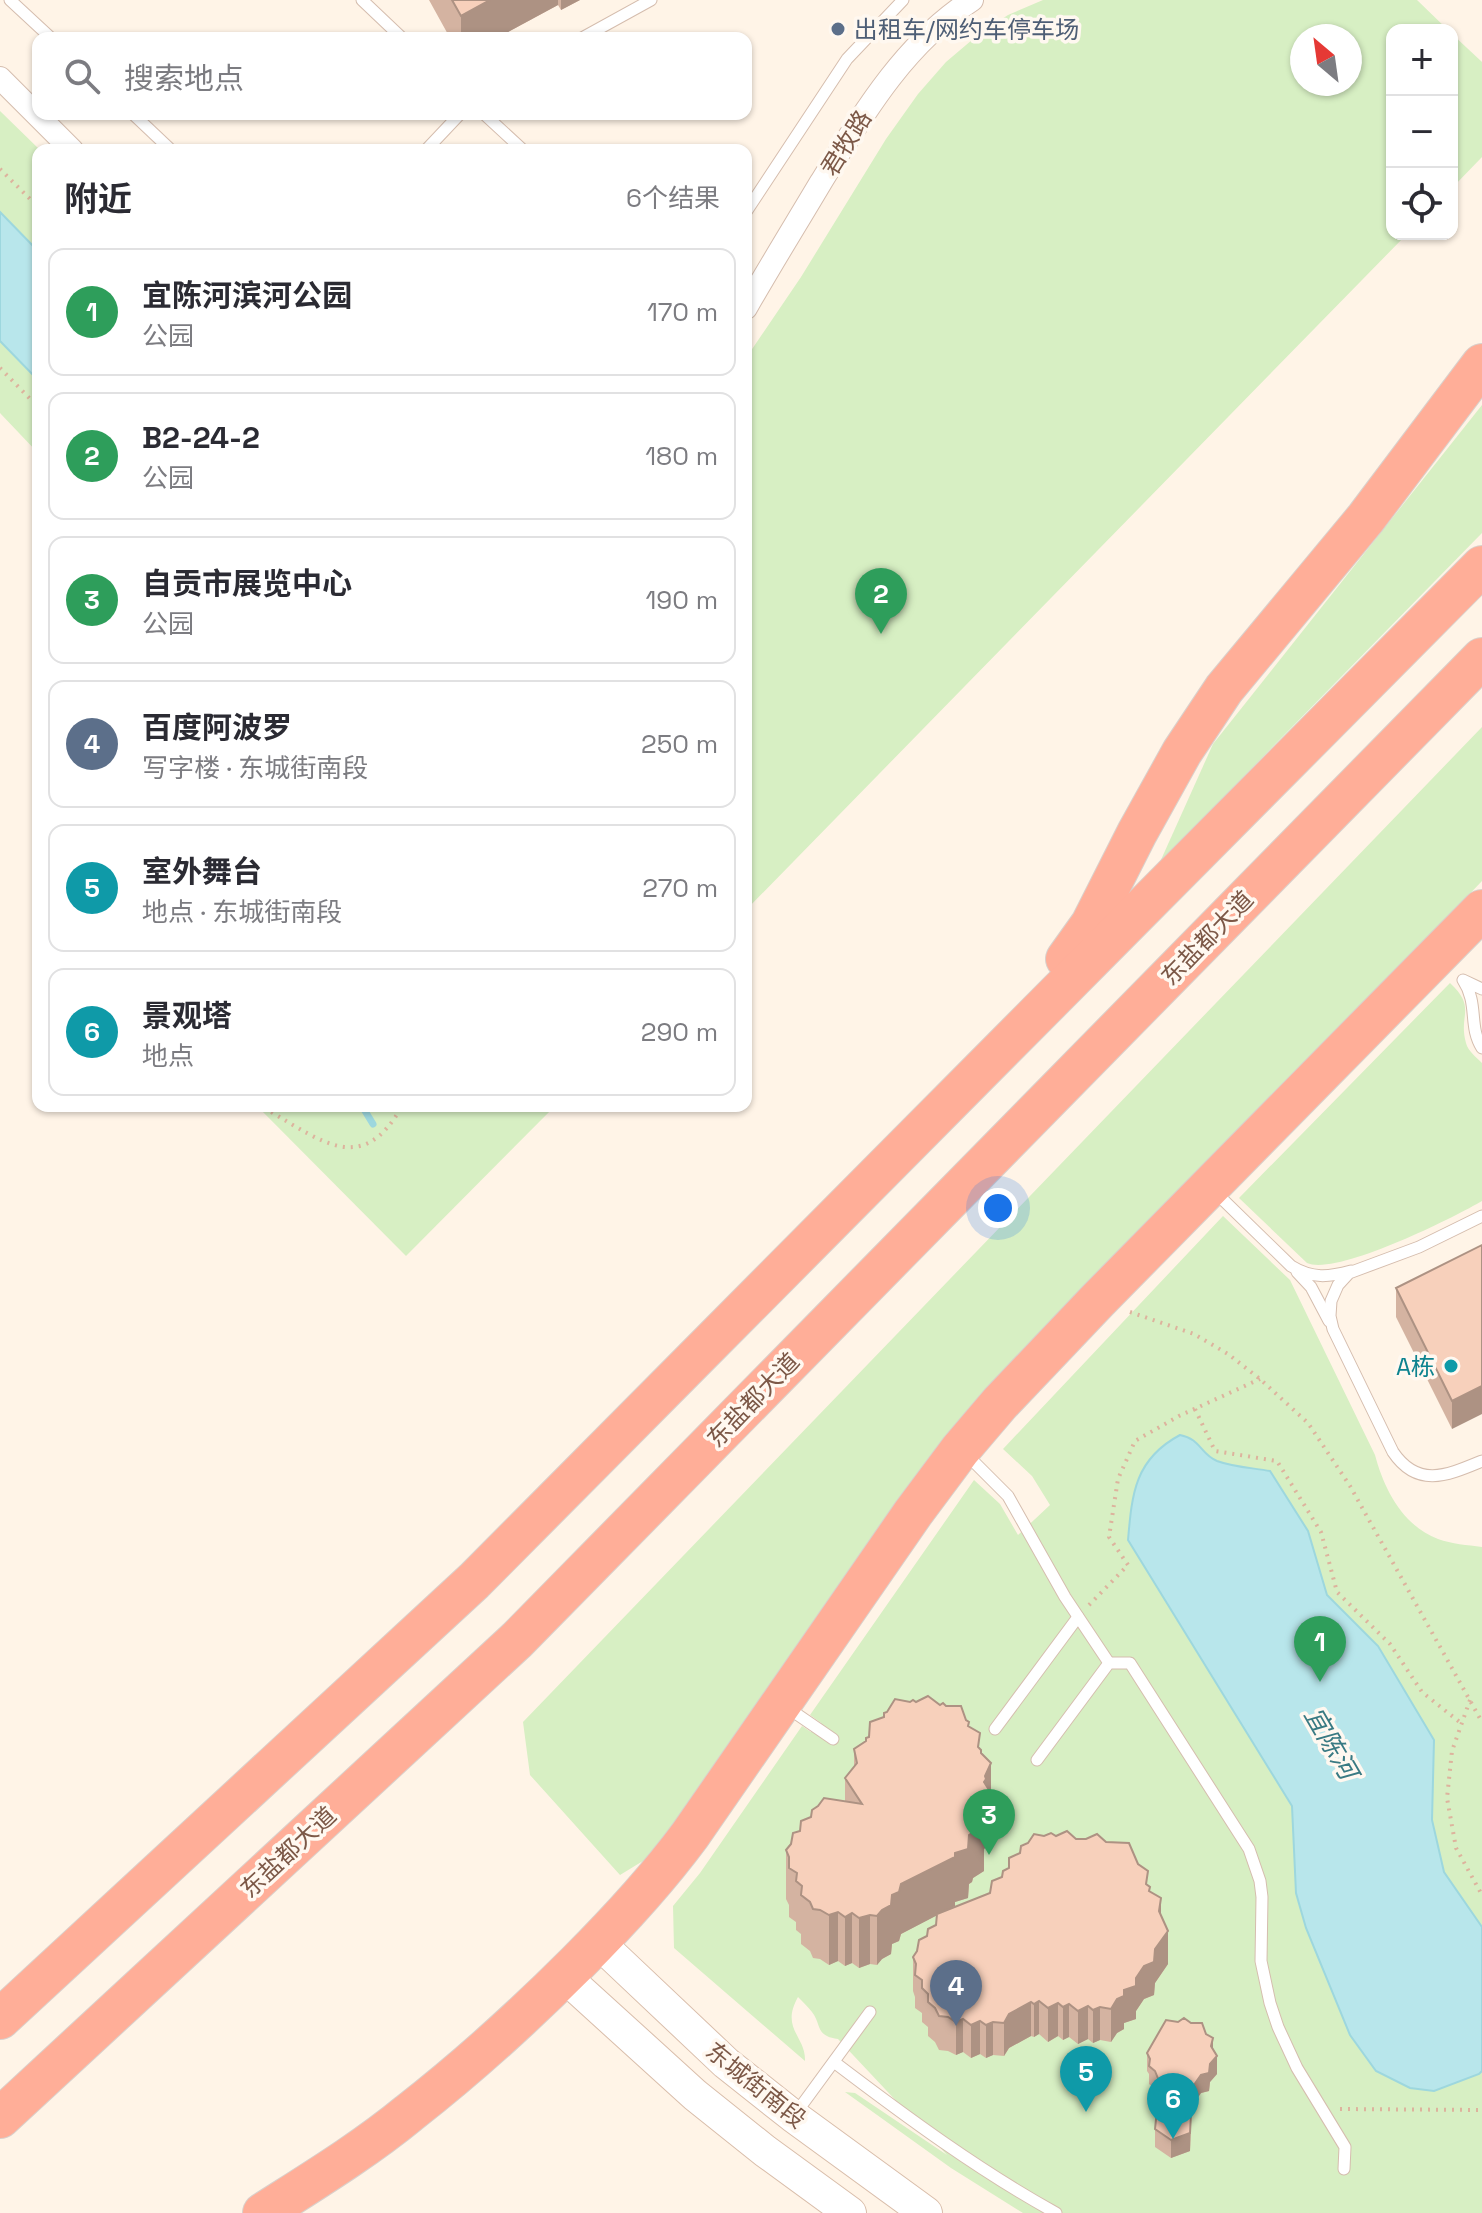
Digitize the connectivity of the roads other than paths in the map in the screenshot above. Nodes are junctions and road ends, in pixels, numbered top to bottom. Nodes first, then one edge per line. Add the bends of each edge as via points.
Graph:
1 (10, 0) edge
2 (362, 0) edge
3 (651, 0) edge
4 (903, 0) edge
5 (972, 0) edge
6 (45, 32) edge
7 (396, 32) edge
8 (593, 32) edge
9 (0, 78) edge
10 (32, 110) edge
11 (42, 120) edge
12 (139, 120) edge
13 (454, 120) edge
14 (490, 120) edge
15 (66, 144) edge
16 (165, 144) edge
17 (432, 144) edge
18 (516, 144) edge
19 (752, 203) edge
20 (752, 298) edge
21 (1482, 364) edge
22 (1482, 566) edge
23 (1482, 658) edge
24 (1482, 910) edge
25 (1450, 968) junction
26 (1482, 989) edge
27 (1482, 1048) edge
28 (1003, 1049) junction
29 (1210, 1187) junction
30 (1482, 1216) edge
31 (1291, 1266) junction
32 (1360, 1268) junction
33 (1333, 1329) junction
34 (960, 1450) junction
35 (1482, 1461) edge
36 (1078, 1617) junction
37 (1109, 1663) junction
38 (781, 1704) junction
39 (995, 1729) dead end
40 (833, 1739) dead end
41 (1037, 1760) dead end
42 (598, 1942) junction
43 (564, 1976) junction
44 (870, 2012) dead end
45 (0, 2019) edge
46 (834, 2062) junction
47 (793, 2116) junction
48 (0, 2118) edge
49 (1344, 2169) dead end
50 (263, 2213) edge
51 (850, 2213) edge
52 (926, 2213) edge
53 (1056, 2213) edge

1 - 6 lane
2 - 7 lane
3 - 8 lane
4 - 19 lane via 847,59
5 - 20 street, 君牧路 via 931,31 889,78
9 - 10 street
11 - 15 street
12 - 16 lane
13 - 17 lane
14 - 18 lane
21 - 28 highway via 1366,518 1224,689 1182,752 1091,924
22 - 28 highway
23 - 48 highway, 东盐都大道 via 517,1640
24 - 25 highway
25 - 26 lane
25 - 27 lane via 1473,1000 1474,1028
25 - 29 highway
28 - 45 highway via 474,1581
29 - 31 lane
29 - 34 highway
30 - 32 lane
31 - 32 lane via 1319,1276
31 - 33 lane via 1311,1287
32 - 33 lane via 1349,1273 1333,1294
33 - 35 lane via 1404,1465 1434,1476
34 - 36 lane via 1008,1496
34 - 38 highway
36 - 37 lane
36 - 39 lane
37 - 41 lane
37 - 49 lane via 1130,1663 1249,1849 1260,1881 1261,1961 1270,2003 1288,2051 1345,2147
38 - 40 lane
38 - 42 highway via 669,1864
42 - 43 highway
42 - 47 main road, 东城街南段 via 726,2063
43 - 50 highway via 407,2115
43 - 51 main road, 东城街南段 via 695,2095
44 - 46 lane
46 - 47 lane
46 - 53 lane
47 - 52 main road, 东城街南段

